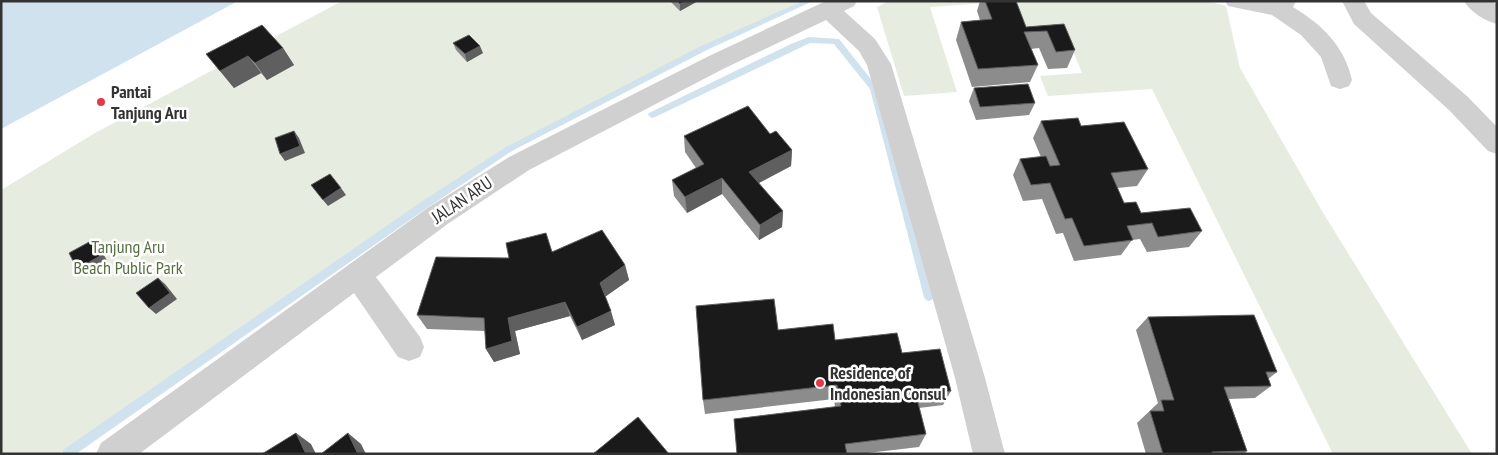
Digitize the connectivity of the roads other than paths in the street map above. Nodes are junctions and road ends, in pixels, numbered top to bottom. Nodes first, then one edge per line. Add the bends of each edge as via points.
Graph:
1 (1236, 1) edge
2 (1353, 1) edge
3 (1475, 1) edge
4 (837, 5) edge
5 (1282, 5) edge
6 (1497, 16) edge
7 (1340, 80) dead end
8 (1497, 144) edge
9 (358, 275) junction
10 (409, 347) dead end
11 (112, 454) edge
12 (989, 454) edge

1 - 5 street
2 - 8 street via 1362,18 1458,104
3 - 6 street
4 - 9 street, JALAN ARU via 717,62 520,163 439,215
4 - 12 street via 879,64 968,370
5 - 7 street via 1319,37 1334,58
9 - 10 street
9 - 11 street, JALAN ARU

